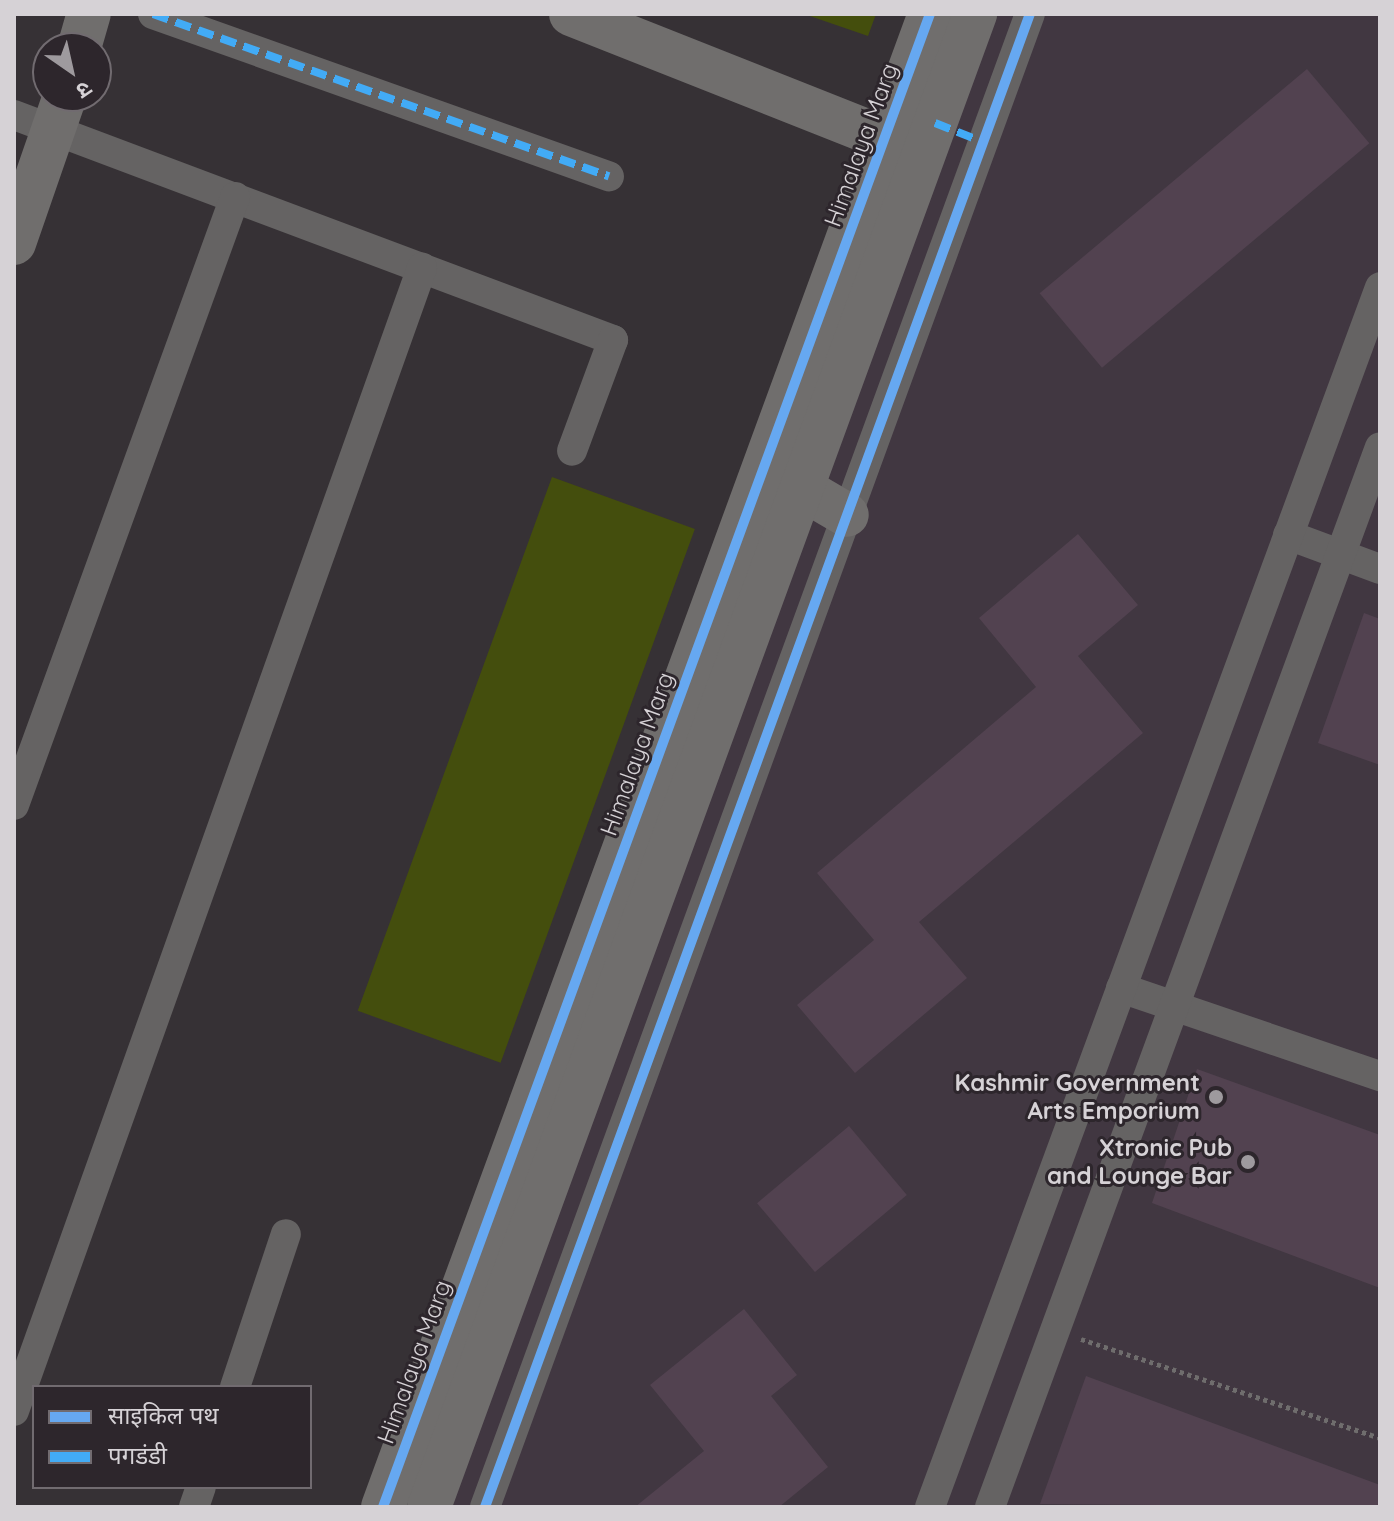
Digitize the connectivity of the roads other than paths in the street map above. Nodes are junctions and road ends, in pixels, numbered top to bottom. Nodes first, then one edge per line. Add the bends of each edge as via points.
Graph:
1 (153, 14) edge
2 (571, 14) edge
3 (930, 14) edge
4 (975, 14) edge
5 (1030, 14) edge
6 (60, 113) edge
7 (14, 115) edge
8 (909, 135) junction
9 (609, 176) dead end
10 (235, 197) junction
11 (14, 243) edge
12 (422, 268) junction
13 (1380, 287) edge
14 (1380, 447) edge
15 (572, 451) dead end
16 (801, 488) junction
17 (847, 515) junction
18 (1288, 535) junction
19 (1340, 555) junction
20 (1380, 569) edge
21 (14, 805) edge
22 (1121, 988) junction
23 (1174, 1006) junction
24 (1380, 1076) edge
25 (286, 1234) dead end
26 (236, 1385) edge
27 (14, 1411) edge
28 (383, 1507) edge
29 (429, 1507) edge
30 (485, 1507) edge
31 (930, 1507) edge
32 (990, 1507) edge

1 - 9 street
2 - 8 main road via 766,87 786,81
3 - 8 main road, Himalaya Marg
4 - 8 main road, Himalaya Marg
5 - 17 street
6 - 7 street
6 - 10 street
6 - 11 main road
8 - 16 main road, Himalaya Marg
8 - 28 main road, Himalaya Marg
10 - 12 street
10 - 21 street
12 - 15 street via 613,340
12 - 27 street
13 - 18 street
14 - 19 street
16 - 17 main road
16 - 29 main road, Himalaya Marg
17 - 30 street
18 - 19 street
18 - 22 street
19 - 20 street
19 - 23 street
22 - 23 street
22 - 31 street
23 - 24 street
23 - 32 street
25 - 26 street

